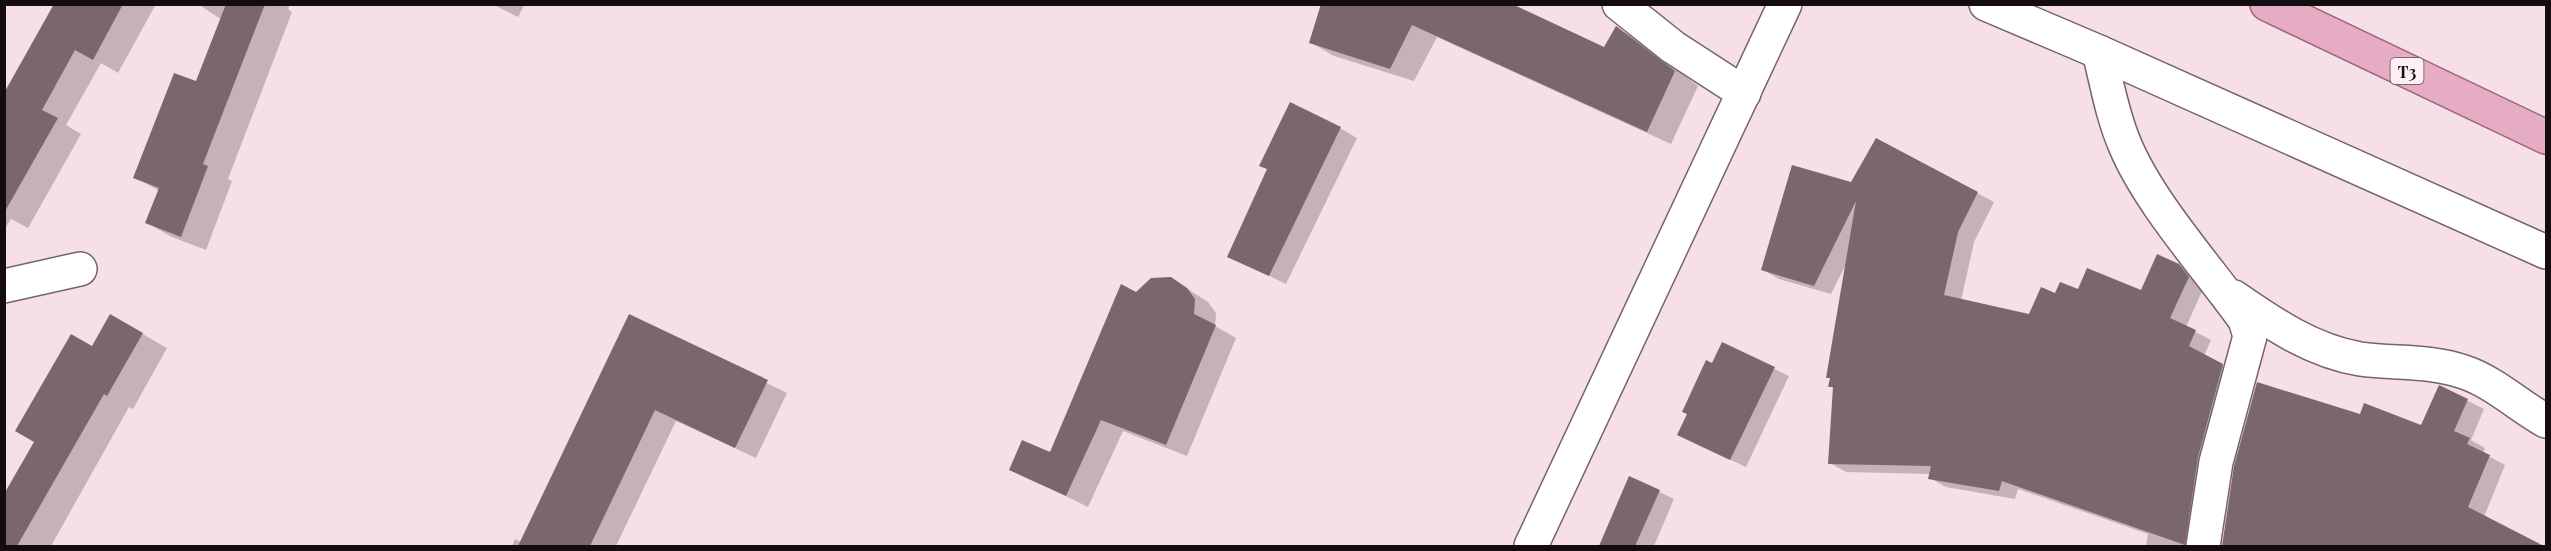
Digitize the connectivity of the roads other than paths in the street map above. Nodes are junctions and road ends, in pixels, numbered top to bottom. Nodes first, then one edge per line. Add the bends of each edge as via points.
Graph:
1 (1619, 4) edge
2 (1785, 4) edge
3 (1986, 4) edge
4 (2267, 4) edge
5 (2099, 52) junction
6 (1744, 93) junction
7 (2547, 137) edge
8 (2547, 252) edge
9 (80, 269) dead end
10 (4, 286) edge
11 (2223, 289) junction
12 (2547, 421) edge
13 (1531, 546) edge
14 (2203, 546) edge

1 - 6 street via 1673,47
2 - 6 street
3 - 5 street
4 - 7 highway, T3
5 - 8 street
5 - 11 street via 2125,147 2174,226
6 - 13 street
9 - 10 street
11 - 12 street via 2299,339 2358,358 2436,363 2467,373
11 - 14 street via 2245,320 2250,336 2216,462

